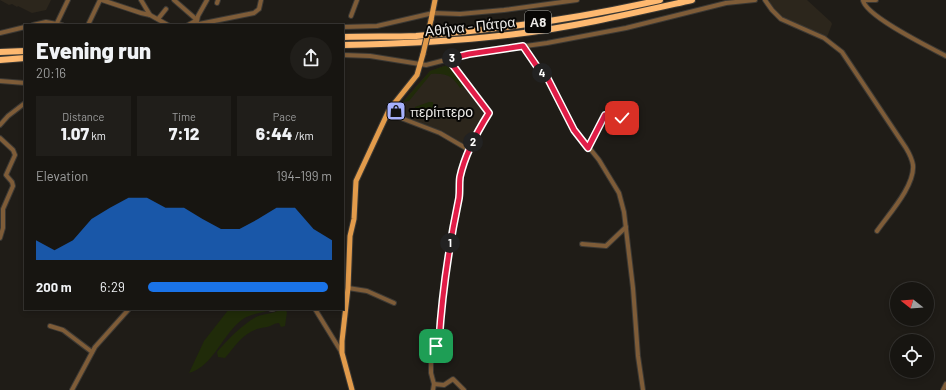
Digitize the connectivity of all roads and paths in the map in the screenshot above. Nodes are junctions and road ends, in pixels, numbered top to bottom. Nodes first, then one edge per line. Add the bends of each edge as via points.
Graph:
1 (68, 0) edge
2 (101, 0) edge
3 (141, 0) edge
4 (174, 0) edge
5 (207, 0) edge
6 (261, 0) edge
7 (357, 0) edge
8 (435, 0) edge
9 (577, 0) edge
10 (660, 0) edge
11 (692, 0) edge
12 (755, 0) edge
13 (765, 0) edge
14 (863, 0) edge
15 (876, 0) edge
16 (166, 9) dead end
17 (432, 13) junction
18 (150, 15) junction
19 (351, 16) dead end
20 (158, 19) junction
21 (37, 24) edge
22 (54, 24) edge
23 (58, 24) edge
24 (89, 24) edge
25 (166, 24) edge
26 (199, 24) edge
27 (24, 27) edge
28 (344, 27) edge
29 (0, 33) edge
30 (344, 37) edge
31 (344, 45) edge
32 (523, 46) junction
33 (24, 50) edge
34 (0, 52) edge
35 (344, 55) edge
36 (946, 56) edge
37 (24, 58) edge
38 (448, 59) junction
39 (0, 60) edge
40 (420, 65) junction
41 (0, 82) edge
42 (24, 83) edge
43 (395, 102) junction
44 (24, 104) edge
45 (400, 106) dead end
46 (388, 113) junction
47 (622, 118) dead end
48 (0, 125) edge
49 (0, 138) edge
50 (588, 148) junction
51 (469, 150) junction
52 (626, 227) junction
53 (877, 231) dead end
54 (0, 238) edge
55 (582, 244) dead end
56 (348, 288) junction
57 (394, 303) dead end
58 (128, 310) edge
59 (317, 310) edge
60 (50, 326) dead end
61 (92, 352) junction
62 (342, 353) junction
63 (434, 384) junction
64 (946, 384) edge
65 (72, 390) edge
66 (352, 390) edge
67 (433, 390) edge
68 (464, 390) edge
69 (643, 390) edge
70 (943, 390) edge

1 - 23 street
2 - 18 street
2 - 24 street
3 - 18 street
4 - 26 street
5 - 26 street
6 - 26 street via 259,8 254,13
7 - 19 street
8 - 17 main road
9 - 17 street via 460,14
10 - 30 highway, Αθήνα - Πάτρα / Α8 via 599,14 475,30 415,36
11 - 31 highway, Αθήνα - Πάτρα / Α8 via 517,34 416,44
12 - 32 street via 726,3 626,28
13 - 53 street via 781,19 824,38 842,52 906,148 913,165 910,182
14 - 15 street
14 - 36 street via 866,6 891,26
16 - 20 street
17 - 28 street via 381,25
17 - 40 main road, bridge
18 - 20 street
20 - 25 street
21 - 22 street
27 - 29 street
32 - 38 street
32 - 50 street via 548,79 574,130
33 - 34 highway
35 - 40 street via 370,56
37 - 39 highway
38 - 40 street
38 - 51 street via 489,113
40 - 43 main road via 416,78
41 - 42 street
43 - 45 street
43 - 46 main road
44 - 48 street
46 - 51 street via 440,133
46 - 56 main road via 356,181
47 - 50 street via 605,115
49 - 54 street via 15,155 6,175 13,186 3,209 4,224
50 - 52 street via 600,160 615,185
51 - 63 street via 461,176 451,238 439,342 431,349 431,373
52 - 55 street via 606,246
52 - 69 street
56 - 57 street via 367,291
56 - 62 main road
58 - 61 street
59 - 62 street
60 - 61 street via 63,330
61 - 65 street
62 - 66 main road
63 - 67 street
63 - 68 street via 444,385 453,379
64 - 70 street

